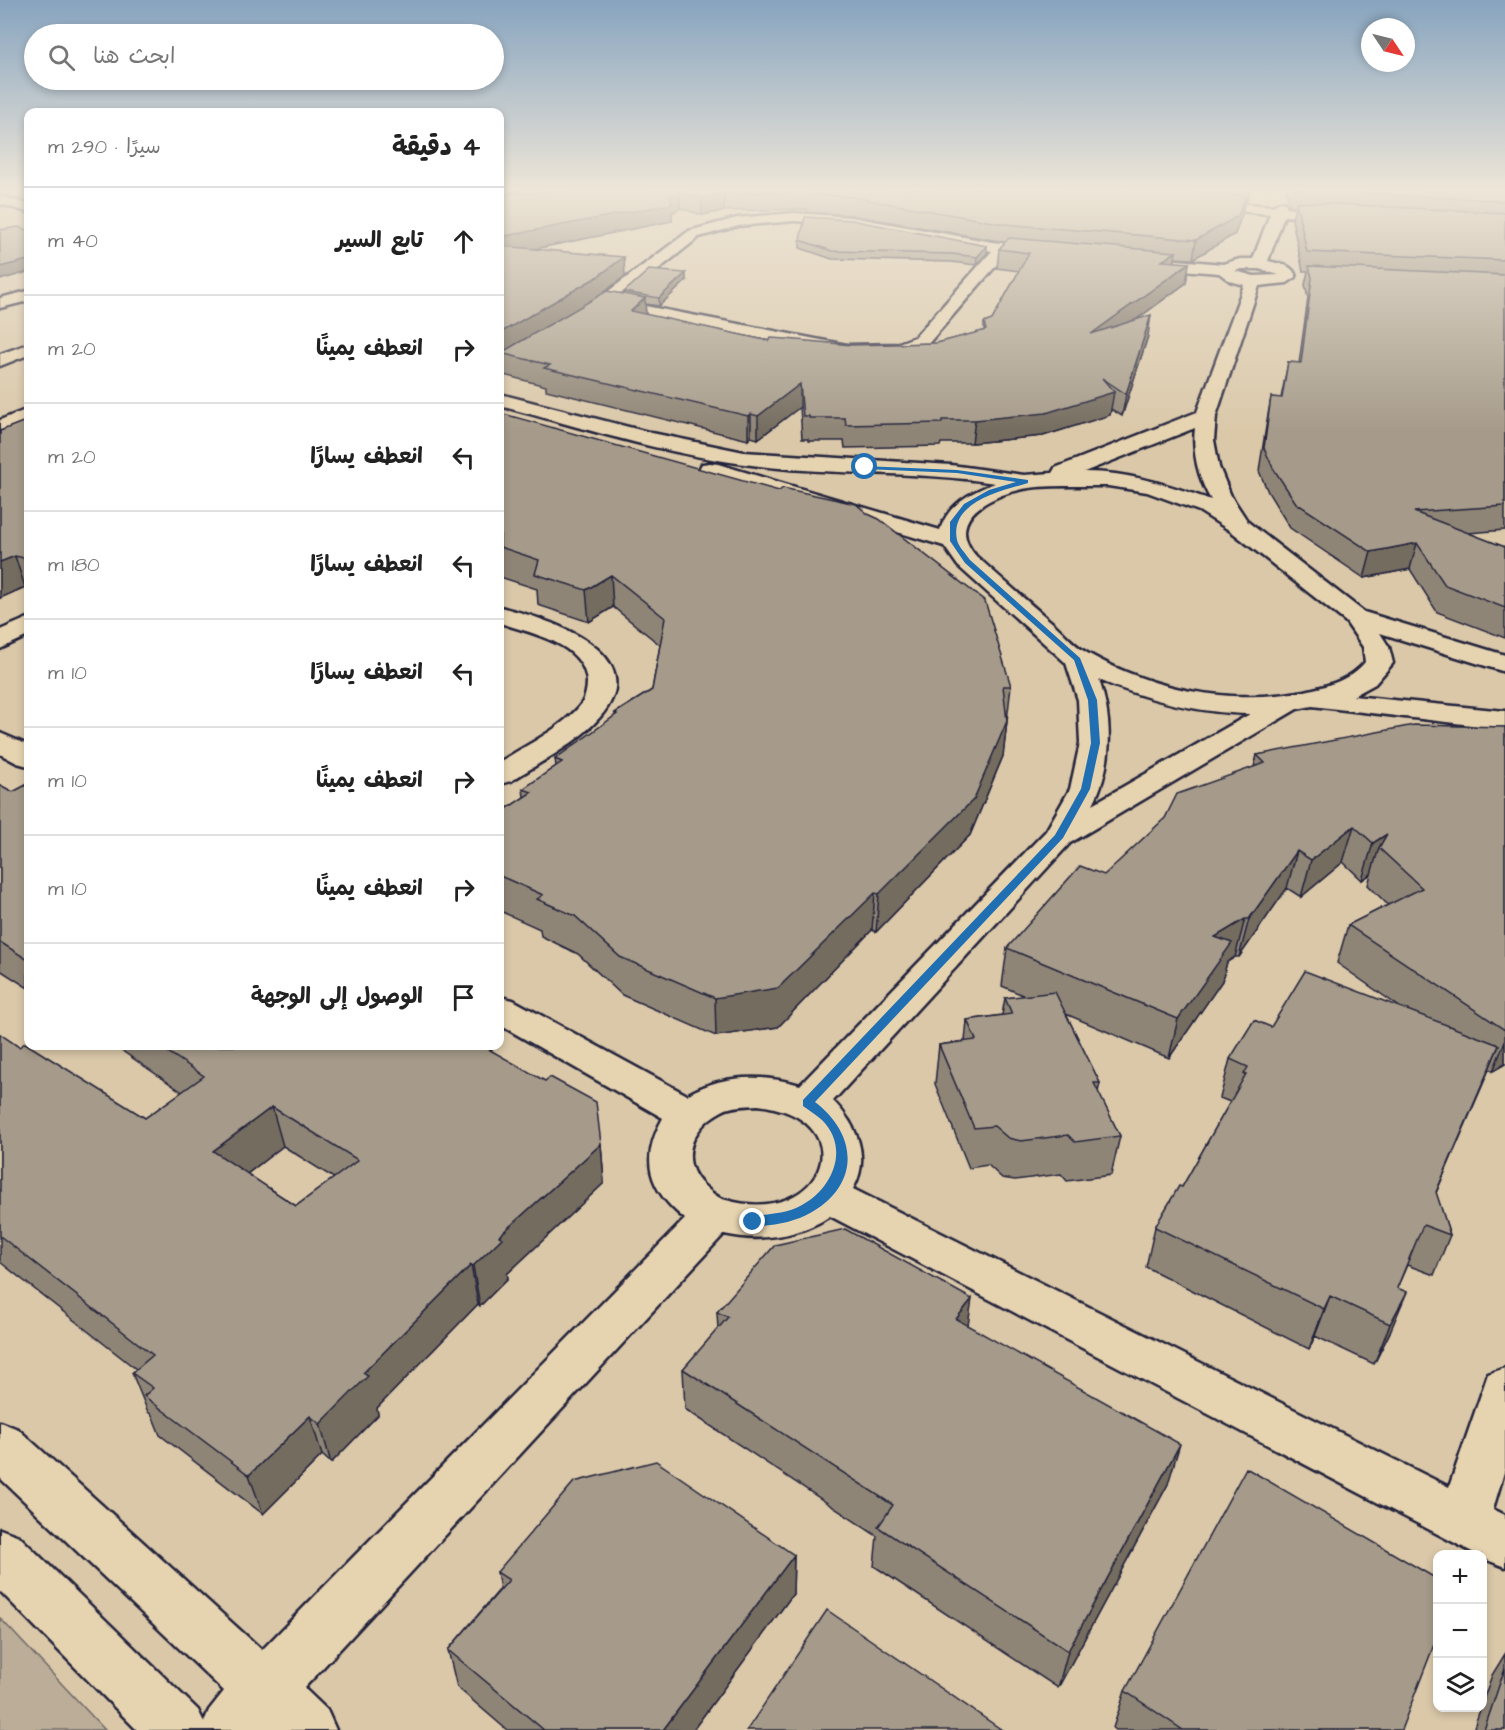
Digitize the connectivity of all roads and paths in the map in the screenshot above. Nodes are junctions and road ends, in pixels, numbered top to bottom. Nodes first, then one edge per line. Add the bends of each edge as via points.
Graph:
1 (648, 270) edge
2 (984, 270) edge
3 (1224, 270) edge
4 (1256, 272) junction
5 (1294, 277) dead end
6 (24, 287) edge
7 (24, 297) edge
8 (1, 300) edge
9 (605, 303) junction
10 (568, 326) edge
11 (24, 351) edge
12 (0, 360) edge
13 (504, 401) edge
14 (504, 413) edge
15 (1206, 416) junction
16 (24, 417) edge
17 (0, 427) edge
18 (24, 431) edge
19 (0, 441) edge
20 (1035, 481) junction
21 (1240, 527) junction
22 (953, 541) junction
23 (504, 616) edge
24 (1355, 617) junction
25 (24, 628) edge
26 (0, 641) edge
27 (1078, 659) junction
28 (1505, 664) edge
29 (1296, 702) junction
30 (1505, 720) edge
31 (0, 742) edge
32 (24, 755) edge
33 (504, 772) edge
34 (1059, 836) junction
35 (504, 1011) edge
36 (807, 1103) junction
37 (689, 1114) junction
38 (827, 1195) junction
39 (716, 1214) junction
40 (1505, 1389) edge
41 (0, 1445) edge
42 (1484, 1530) edge
43 (0, 1554) edge
44 (263, 1689) junction
45 (178, 1730) edge
46 (229, 1730) edge
47 (307, 1730) edge

1 - 9 street
2 - 9 street via 921,341 898,349 847,350
3 - 4 street via 1228,275
4 - 5 street via 1279,280
4 - 15 street
6 - 8 street
7 - 8 street
9 - 10 street
11 - 12 street
13 - 20 street via 741,457 802,465 957,471
14 - 22 street
15 - 20 street
15 - 21 street via 1208,467 1220,496
16 - 17 street
18 - 19 street
20 - 21 street via 1108,479 1151,486 1207,506
20 - 22 street via 992,492 967,505 953,522
21 - 24 street
22 - 27 street via 967,561
23 - 33 street via 574,642 596,661 602,685 591,709
24 - 28 street
24 - 29 street via 1376,647 1378,663 1366,680 1345,690
25 - 26 street
27 - 29 street via 1139,687 1211,704
27 - 34 street via 1092,700 1095,743 1085,789
29 - 30 street
29 - 34 street
31 - 32 street
34 - 36 street
35 - 37 street
36 - 37 street via 758,1090 732,1093
36 - 38 street via 826,1117 838,1135 843,1155 838,1176
37 - 39 street via 675,1131 669,1151 671,1172 688,1196
38 - 39 street via 781,1219 753,1222
38 - 42 street
39 - 44 street
40 - 42 street
41 - 44 street
43 - 45 street
44 - 46 street
44 - 47 street

